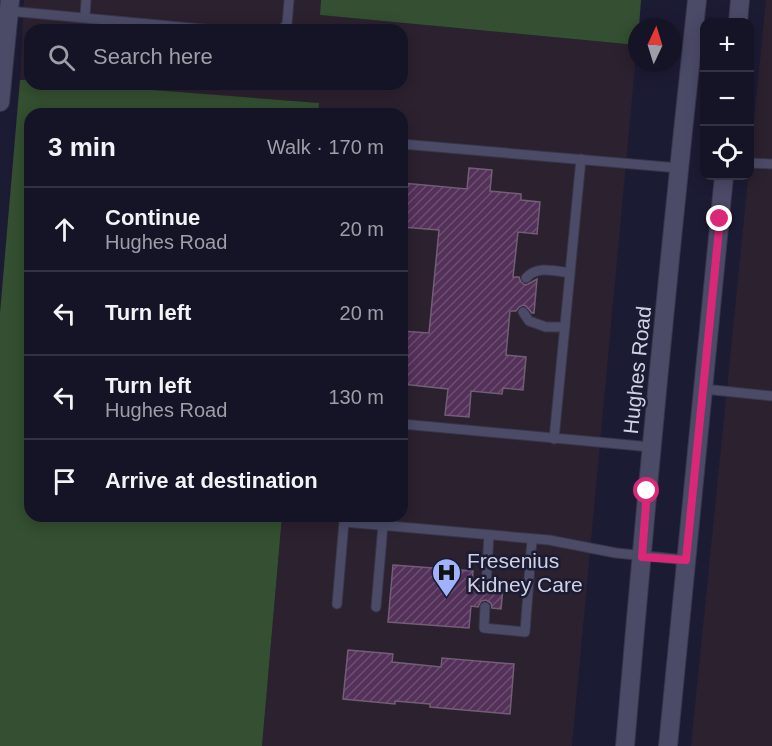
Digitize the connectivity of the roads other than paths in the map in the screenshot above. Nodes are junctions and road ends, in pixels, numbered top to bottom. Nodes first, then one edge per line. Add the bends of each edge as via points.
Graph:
1 (86, 0) edge
2 (289, 0) edge
3 (697, 0) edge
4 (740, 0) edge
5 (9, 6) edge
6 (85, 17) junction
7 (738, 18) edge
8 (154, 24) edge
9 (287, 24) edge
10 (0, 102) edge
11 (408, 145) edge
12 (581, 159) junction
13 (754, 163) edge
14 (772, 164) edge
15 (679, 168) junction
16 (724, 180) edge
17 (570, 273) junction
18 (526, 278) dead end
19 (523, 312) dead end
20 (565, 327) junction
21 (704, 389) junction
22 (772, 396) edge
23 (408, 425) edge
24 (554, 439) junction
25 (651, 447) junction
26 (383, 525) junction
27 (489, 535) junction
28 (532, 539) junction
29 (642, 557) junction
30 (686, 560) junction
31 (486, 586) dead end
32 (337, 604) dead end
33 (376, 607) dead end
34 (485, 607) dead end
35 (625, 746) edge
36 (668, 746) edge

1 - 6 lane
2 - 9 lane
3 - 15 main road, Hughes Road
4 - 7 main road
5 - 6 lane
5 - 10 main road
6 - 8 lane
11 - 12 lane
12 - 15 lane
12 - 17 lane
13 - 14 lane
15 - 25 main road, Hughes Road
16 - 21 main road
17 - 18 lane via 541,270
17 - 20 lane
19 - 20 lane via 529,321 546,327
20 - 24 lane
21 - 22 lane
21 - 30 main road
23 - 24 lane
24 - 25 lane
25 - 29 main road, Hughes Road
26 - 27 lane
26 - 32 lane via 344,522
26 - 33 lane
27 - 28 lane
27 - 31 lane
28 - 29 lane
28 - 34 lane via 525,632 484,628
29 - 30 lane
29 - 35 main road, Hughes Road
30 - 36 main road

